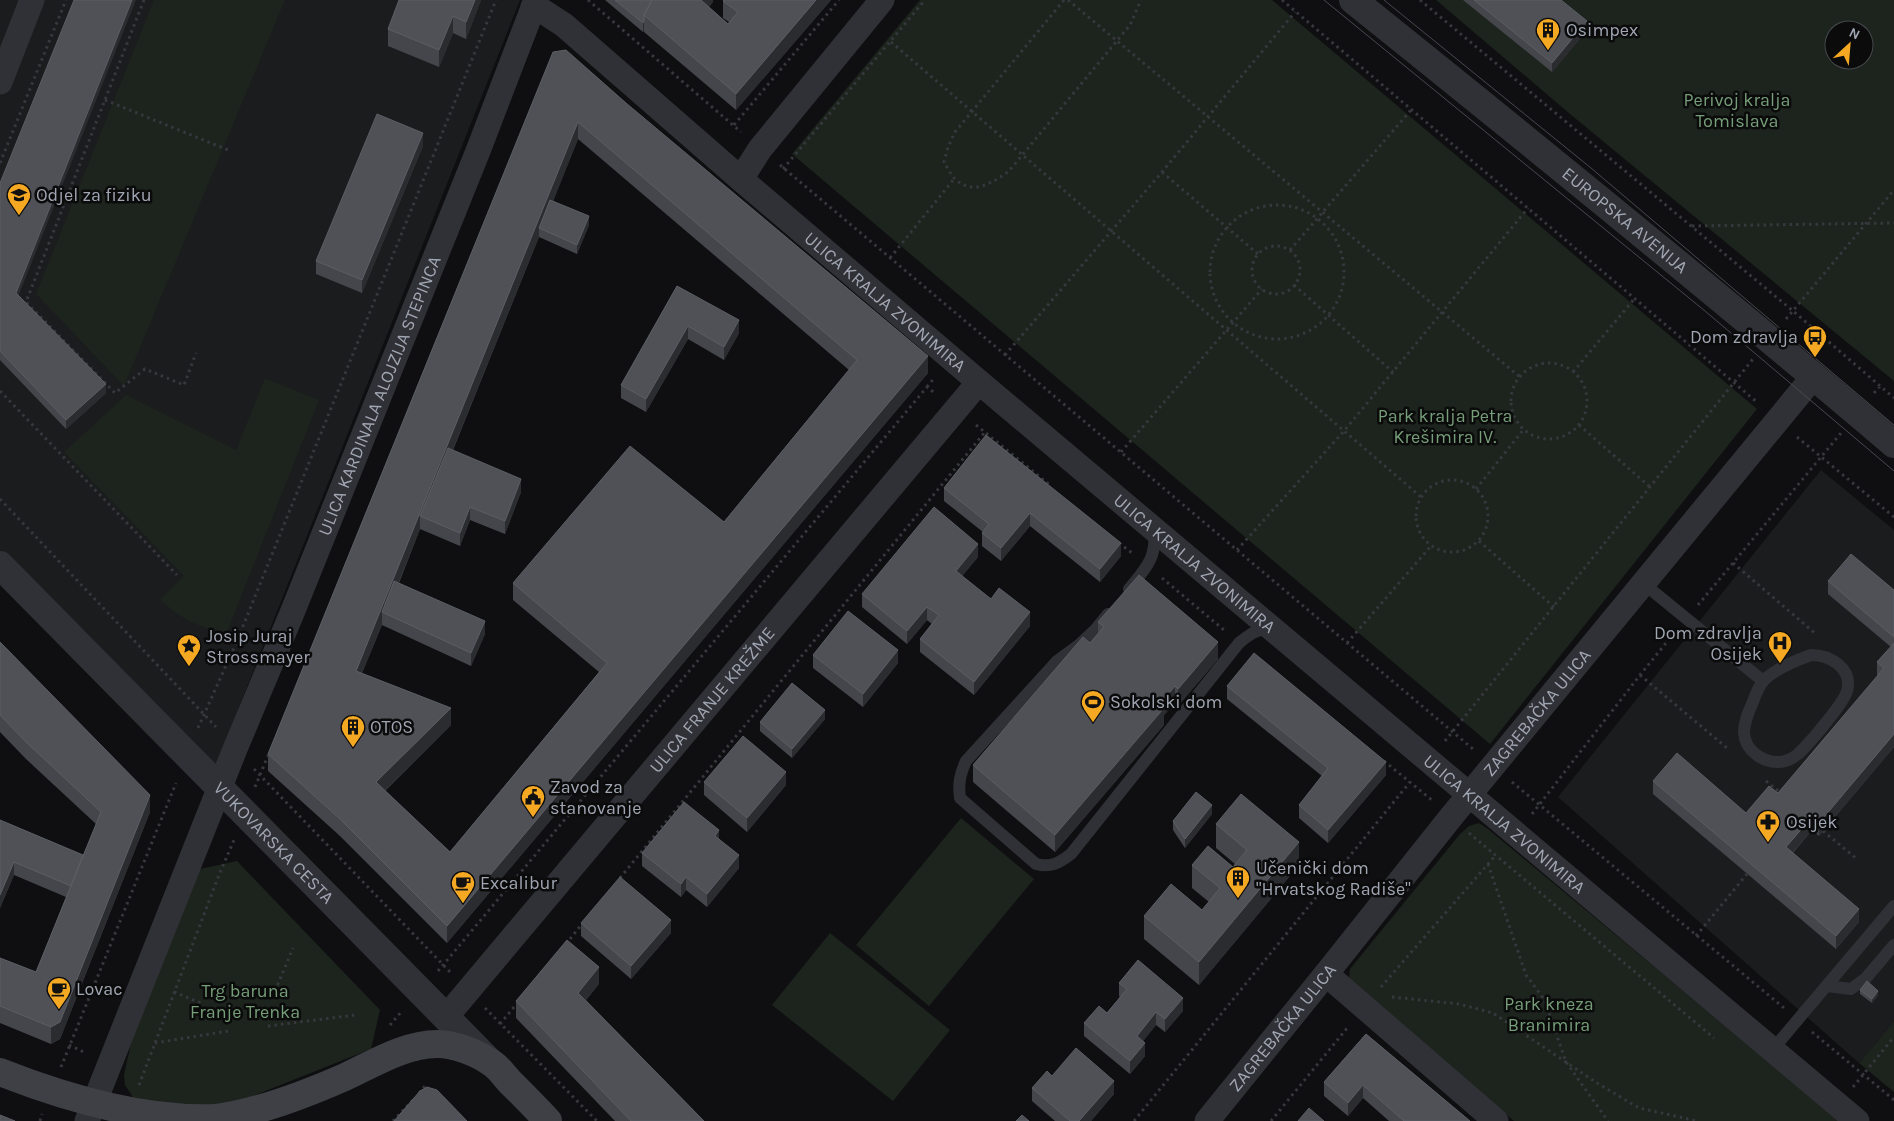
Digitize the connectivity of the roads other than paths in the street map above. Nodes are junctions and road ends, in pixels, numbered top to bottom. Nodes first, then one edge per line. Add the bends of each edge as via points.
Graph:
1 (32, 0) edge
2 (882, 0) edge
3 (1353, 0) edge
4 (535, 4) edge
5 (0, 82) edge
6 (743, 181) junction
7 (1814, 376) junction
8 (979, 382) junction
9 (1894, 444) edge
10 (1154, 530) junction
11 (0, 565) edge
12 (1644, 584) junction
13 (1271, 628) junction
14 (1763, 681) junction
15 (220, 788) junction
16 (1469, 796) junction
17 (1894, 906) edge
18 (1894, 945) edge
19 (1326, 974) junction
20 (1827, 986) junction
21 (446, 1017) junction
22 (1773, 1049) junction
23 (493, 1064) junction
24 (0, 1072) edge
25 (90, 1114) edge
26 (548, 1121) edge
27 (1207, 1121) edge
28 (1496, 1121) edge
29 (1857, 1121) edge

1 - 5 street
2 - 6 street via 760,149
3 - 7 street, EUROPSKA AVENIJA
4 - 6 street, ULICA KRALJA ZVONIMIRA via 564,25
4 - 15 street, ULICA KARDINALA ALOJZIJA STEPINCA
6 - 8 street, ULICA KRALJA ZVONIMIRA
7 - 9 street, EUROPSKA AVENIJA
7 - 12 street, ZAGREBAČKA ULICA
8 - 10 street, ULICA KRALJA ZVONIMIRA
8 - 21 street, ULICA FRANJE KREŽME
10 - 13 street, ULICA KRALJA ZVONIMIRA
10 - 13 lane via 1154,553 1148,566 1095,630 1056,661 998,725 966,761 959,775 960,798 1036,864 1046,867 1071,854 1239,643 1250,633
11 - 15 street, VUKOVARSKA CESTA
12 - 14 lane
12 - 16 street, ZAGREBAČKA ULICA
13 - 16 street, ULICA KRALJA ZVONIMIRA
14 - 14 lane via 1745,720 1744,734 1748,746 1757,756 1768,762 1784,762 1798,754 1840,704 1847,692 1848,678 1831,658 1810,655 1774,672
15 - 21 street, VUKOVARSKA CESTA
15 - 25 street
16 - 19 street, ZAGREBAČKA ULICA
16 - 22 street, ULICA KRALJA ZVONIMIRA
17 - 20 lane
18 - 20 lane via 1866,978 1851,989
19 - 27 street, ZAGREBAČKA ULICA
19 - 28 street via 1370,1001
20 - 22 lane
21 - 23 street, VUKOVARSKA CESTA
22 - 29 street, ULICA KRALJA ZVONIMIRA
23 - 25 main road via 453,1046 425,1045 309,1092 234,1115 192,1120
23 - 26 main road, VUKOVARSKA CESTA
24 - 25 main road via 51,1093

